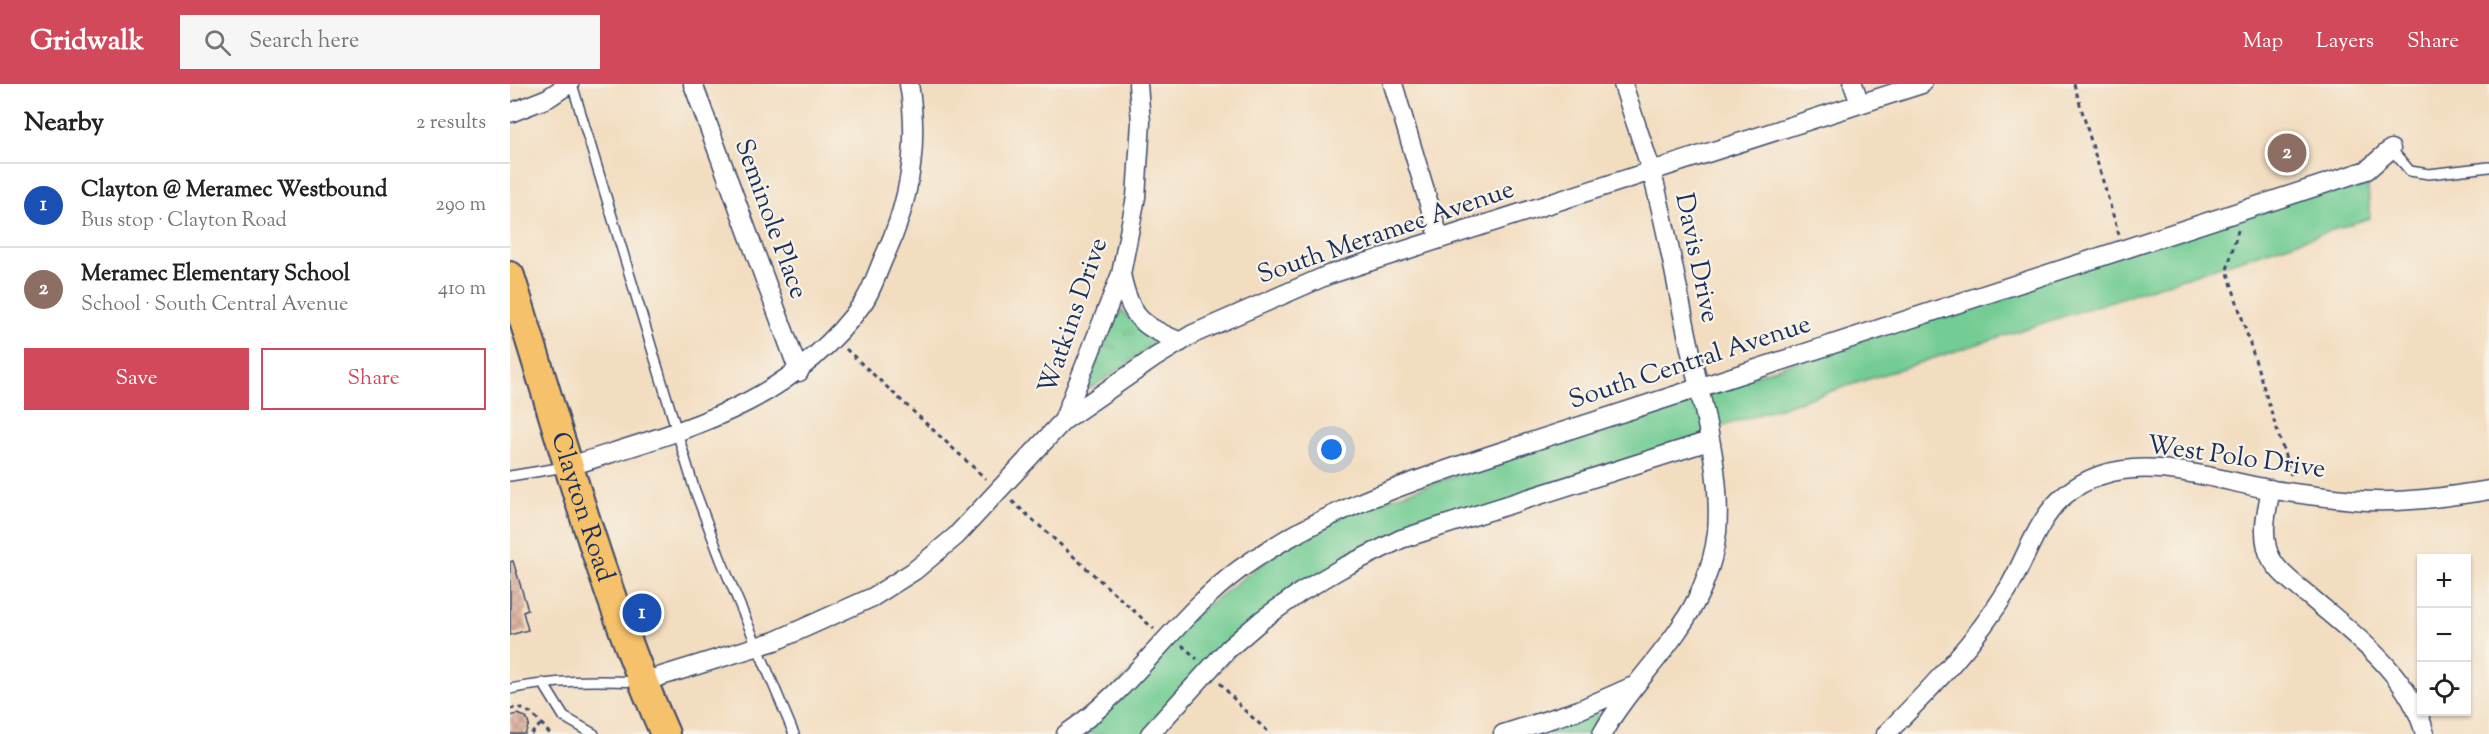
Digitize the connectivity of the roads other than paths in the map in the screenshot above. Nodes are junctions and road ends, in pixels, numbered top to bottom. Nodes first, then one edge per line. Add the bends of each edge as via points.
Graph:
1 (571, 84) edge
2 (693, 84) edge
3 (909, 84) edge
4 (1138, 84) edge
5 (1393, 84) edge
6 (1623, 84) edge
7 (1853, 84) edge
8 (1922, 84) edge
9 (1860, 104) junction
10 (510, 114) edge
11 (2391, 149) joint
12 (2489, 167) edge
13 (1651, 172) junction
14 (1439, 237) junction
15 (1121, 274) junction
16 (510, 276) edge
17 (1181, 342) junction
18 (799, 372) junction
19 (1698, 388) junction
20 (1063, 421) junction
21 (677, 432) junction
22 (1709, 441) junction
23 (570, 466) junction
24 (510, 476) edge
25 (2271, 489) junction
26 (2489, 490) edge
27 (756, 647) junction
28 (642, 682) junction
29 (543, 683) junction
30 (1635, 685) junction
31 (510, 689) edge
32 (1516, 733) edge
33 (594, 734) edge
34 (665, 734) edge
35 (794, 734) edge
36 (1066, 734) edge
37 (1150, 734) edge
38 (1602, 734) edge
39 (1886, 734) edge
40 (2425, 734) edge

1 - 10 street
1 - 21 lane
2 - 18 street, Seminole Place
3 - 18 street via 914,137 900,222 864,301
4 - 15 street, Watkins Drive via 1141,122 1136,197
5 - 14 street
6 - 13 street, Davis Drive
7 - 9 street
8 - 9 street, South Meramec Avenue
9 - 13 street, South Meramec Avenue
11 - 12 lane via 2410,171 2429,174
11 - 19 street, South Central Avenue via 2367,170
13 - 14 street, South Meramec Avenue
13 - 19 street, Davis Drive
14 - 17 street, South Meramec Avenue via 1328,275
15 - 17 street via 1126,300 1140,321
15 - 20 street, Watkins Drive
16 - 23 main road, Clayton Road
17 - 20 street, South Meramec Avenue
18 - 21 street via 750,403
19 - 22 street, Davis Drive
19 - 36 street, South Central Avenue via 1405,483 1315,523 1240,569 1201,601 1106,705
20 - 27 street, South Meramec Avenue via 956,536 914,571 873,597
21 - 23 street
21 - 27 lane
22 - 30 street, Davis Drive via 1717,500 1712,559 1683,625
22 - 37 street via 1401,539 1342,568 1301,592 1228,649
23 - 24 lane
23 - 28 main road, Clayton Road
25 - 26 street, West Polo Drive via 2356,500 2402,501
25 - 39 street, West Polo Drive via 2149,468 2100,475 2081,484 2063,496 2051,511 2008,588 1966,647
25 - 40 street via 2264,523 2267,550 2279,570 2383,662 2413,701
27 - 28 street, South Meramec Avenue
27 - 35 lane
28 - 29 lane
28 - 34 main road, Clayton Road
29 - 31 lane
29 - 33 lane via 564,717
30 - 32 street
30 - 38 street, Davis Drive

